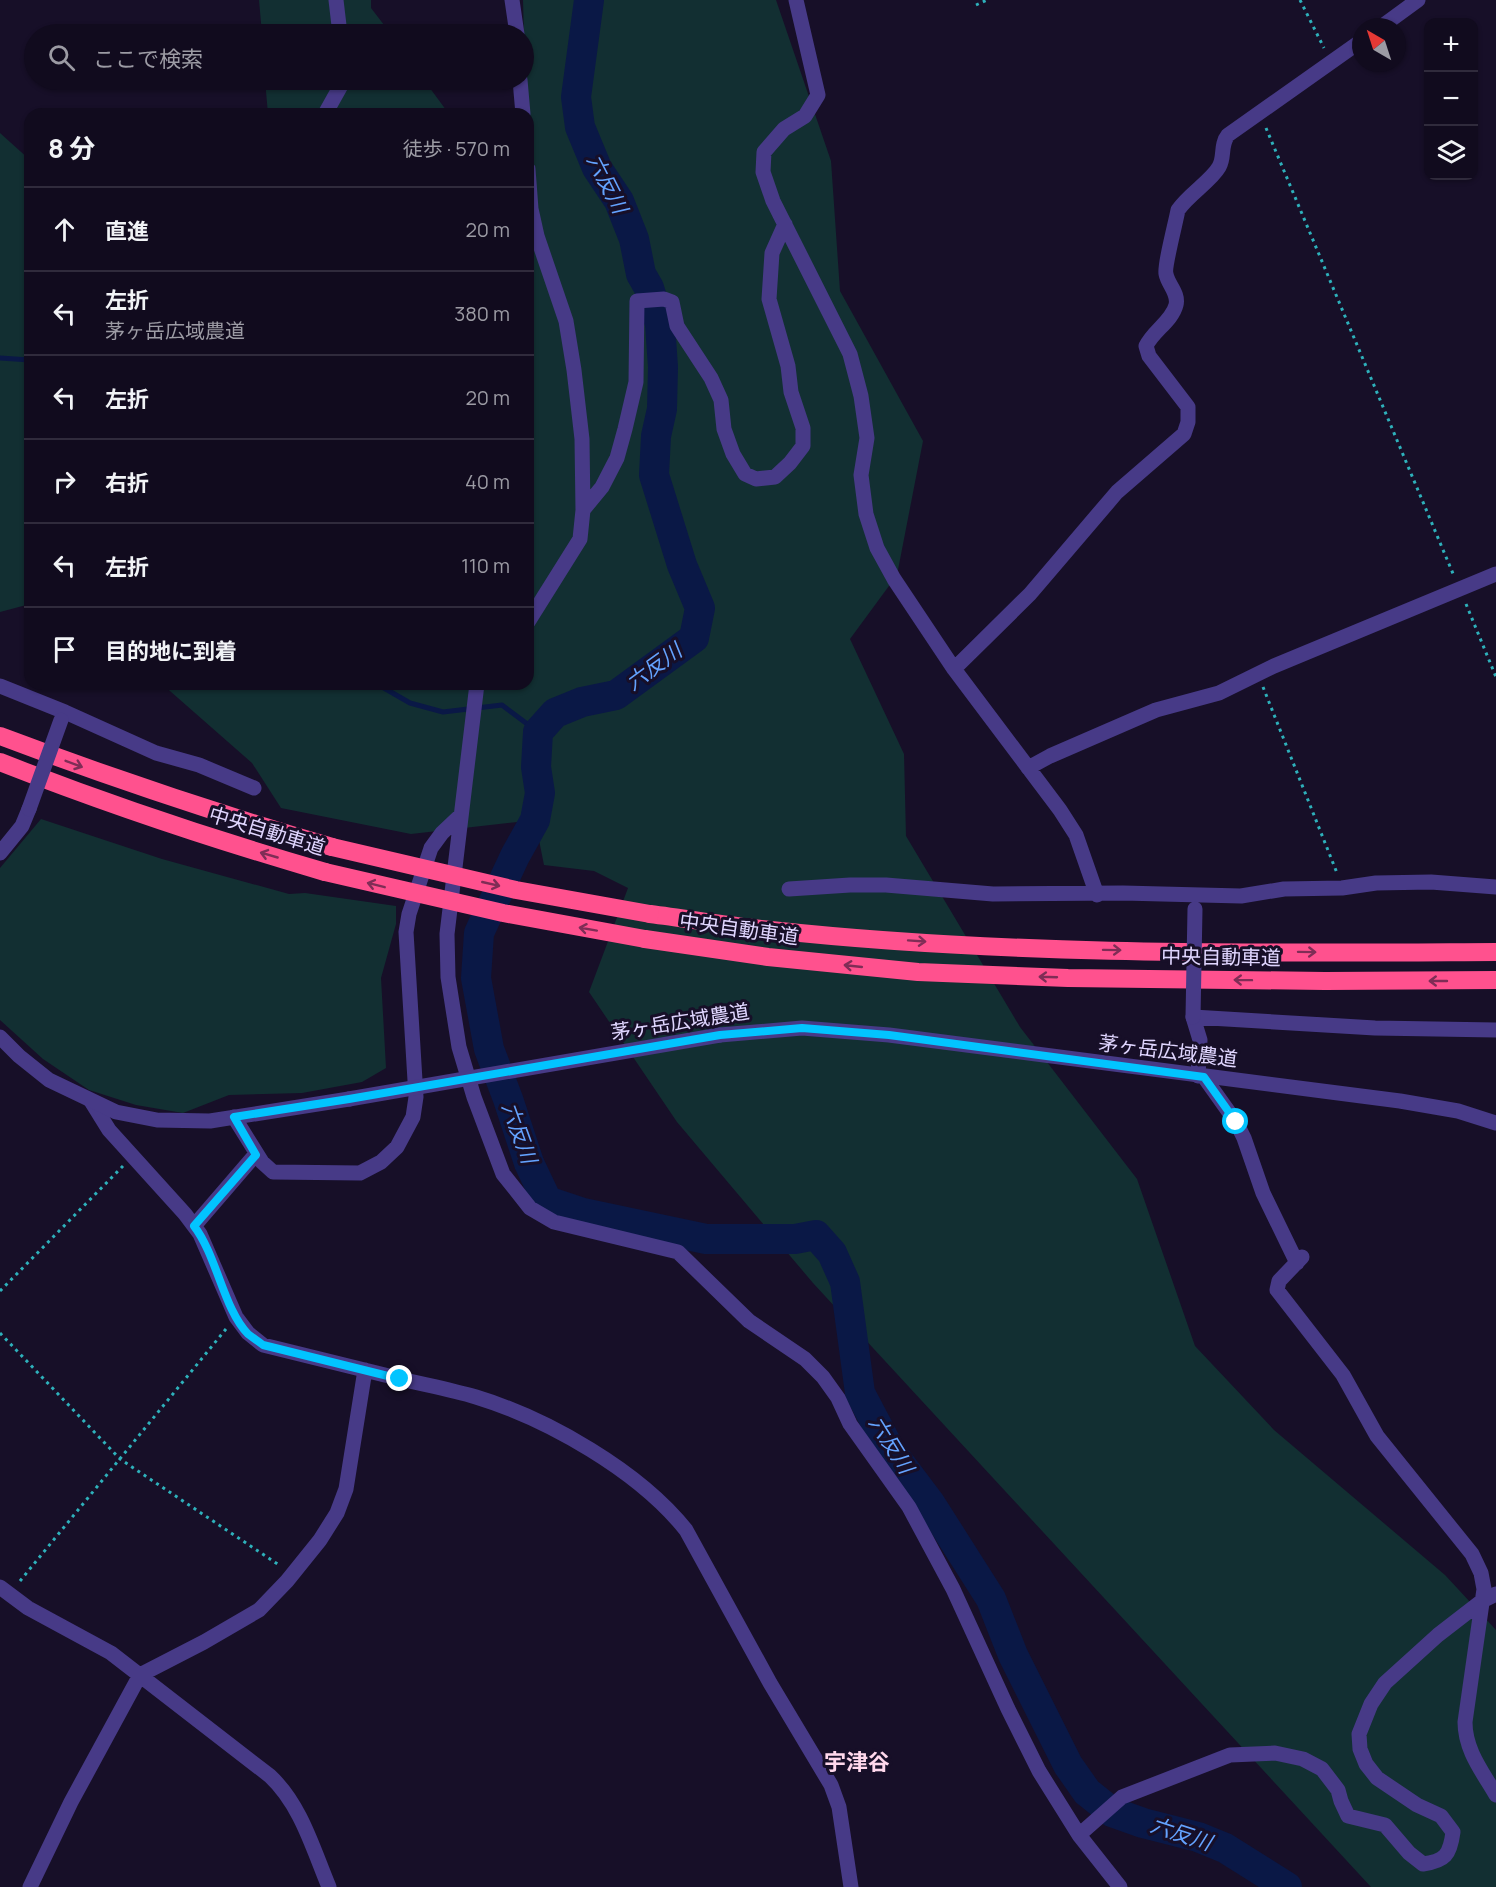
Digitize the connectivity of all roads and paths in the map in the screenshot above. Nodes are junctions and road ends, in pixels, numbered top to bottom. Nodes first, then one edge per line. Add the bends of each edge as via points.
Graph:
1 (336, 0) edge
2 (512, 0) edge
3 (796, 0) edge
4 (987, 0) edge
5 (1300, 0) edge
6 (1418, 0) edge
7 (976, 5) dead end
8 (1393, 18) edge
9 (339, 24) edge
10 (516, 24) edge
11 (1352, 48) edge
12 (1331, 63) junction
13 (338, 90) edge
14 (521, 90) edge
15 (328, 108) edge
16 (522, 108) edge
17 (1260, 114) junction
18 (534, 222) edge
19 (785, 224) junction
20 (583, 510) junction
21 (1496, 574) edge
22 (1459, 589) junction
23 (534, 612) edge
24 (954, 669) junction
25 (1258, 674) junction
26 (1496, 677) edge
27 (0, 686) edge
28 (476, 690) edge
29 (63, 716) junction
30 (0, 736) edge
31 (0, 762) edge
32 (1028, 768) junction
33 (254, 788) dead end
34 (460, 816) junction
35 (0, 853) edge
36 (1496, 886) edge
37 (1342, 888) junction
38 (789, 889) dead end
39 (1097, 895) junction
40 (1196, 902) junction
41 (1496, 952) edge
42 (1496, 980) edge
43 (1193, 1017) junction
44 (1496, 1030) edge
45 (0, 1037) edge
46 (1201, 1077) junction
47 (91, 1101) junction
48 (234, 1117) junction
49 (1496, 1123) edge
50 (256, 1155) junction
51 (133, 1157) junction
52 (194, 1226) junction
53 (0, 1291) edge
54 (236, 1317) junction
55 (0, 1334) edge
56 (365, 1370) junction
57 (120, 1459) junction
58 (293, 1575) junction
59 (4, 1591) edge
60 (1489, 1597) edge
61 (140, 1675) junction
62 (1496, 1795) edge
63 (1079, 1835) junction
64 (30, 1887) edge
65 (329, 1887) edge
66 (852, 1887) edge
67 (1120, 1887) edge

1 - 9 street
2 - 10 street
3 - 19 street via 818,95 805,116 784,129 764,152 763,172
4 - 7 path
5 - 12 path
6 - 8 street
11 - 12 street
12 - 17 street
13 - 15 street
14 - 16 street
17 - 22 path
17 - 24 street via 1228,135 1218,168 1178,210 1166,274 1177,304 1146,346 1149,356 1188,406 1184,434 1117,492 1030,594
18 - 20 street via 566,321 582,439
19 - 20 street via 772,253 769,299 803,428 803,446 775,477 756,479 745,474 724,429 721,400 677,326 672,302 637,301 636,382 625,429 617,458 602,487
19 - 24 street via 850,354 867,438 861,475 866,514 877,548
20 - 23 street via 580,539
21 - 22 street
22 - 25 street
22 - 26 path
24 - 32 street
25 - 32 street via 1219,693 1156,710
25 - 37 path
27 - 29 street
28 - 34 street
29 - 33 street
29 - 35 street, bridge via 22,826
30 -> 41 highway, 中央自動車道, bridge via 225,816 332,847 516,890 650,914 772,930 1068,949
42 -> 31 highway, 中央自動車道, bridge via 1068,978 918,972 768,957 503,914 325,872 83,795
32 - 39 street via 1076,835
34 - 50 street via 431,848 408,914 416,1097 413,1117 397,1147 381,1162 360,1173 273,1172
34 - 63 street via 447,934 448,977 459,1047 503,1174 530,1208 554,1222 678,1252 748,1321 805,1359 823,1377 850,1424 909,1507 953,1589 1039,1771
36 - 37 street via 1431,882
37 - 40 street via 1284,889
38 - 39 street via 886,885 993,894
39 - 40 street
40 - 43 street, bridge
43 - 44 street via 1375,1028
43 - 46 street via 1200,1040
45 - 47 street, 茅ヶ岳広域農道 via 49,1080
46 - 48 street, 茅ヶ岳広域農道, bridge via 802,1028 720,1035
46 - 49 street, 茅ヶ岳広域農道 via 1400,1101 1458,1111
46 - 60 street via 1236,1122 1263,1193 1299,1260 1279,1281 1277,1290 1343,1375 1377,1436 1472,1554
47 - 48 street, 茅ヶ岳広域農道 via 116,1112 157,1120 210,1121
47 - 51 street
48 - 50 street
50 - 52 street
51 - 52 street
51 - 53 path
52 - 54 street
54 - 56 street via 263,1345
54 - 57 path
55 - 57 path
56 - 58 street via 346,1489 337,1513
56 - 66 street via 477,1397 527,1417 638,1481 670,1509 686,1530 831,1785 839,1807
57 - 58 path
57 - 59 path
58 - 61 street via 259,1610
59 - 61 street via 111,1653
60 - 62 street via 1465,1736
60 - 63 street via 1438,1635 1385,1683 1359,1734 1366,1764 1377,1778 1441,1816 1453,1832 1451,1848 1439,1862 1423,1864 1385,1825 1348,1816 1338,1790 1322,1769 1303,1759 1275,1753 1230,1755 1122,1797
61 - 64 street
61 - 65 street via 284,1789
63 - 67 street

